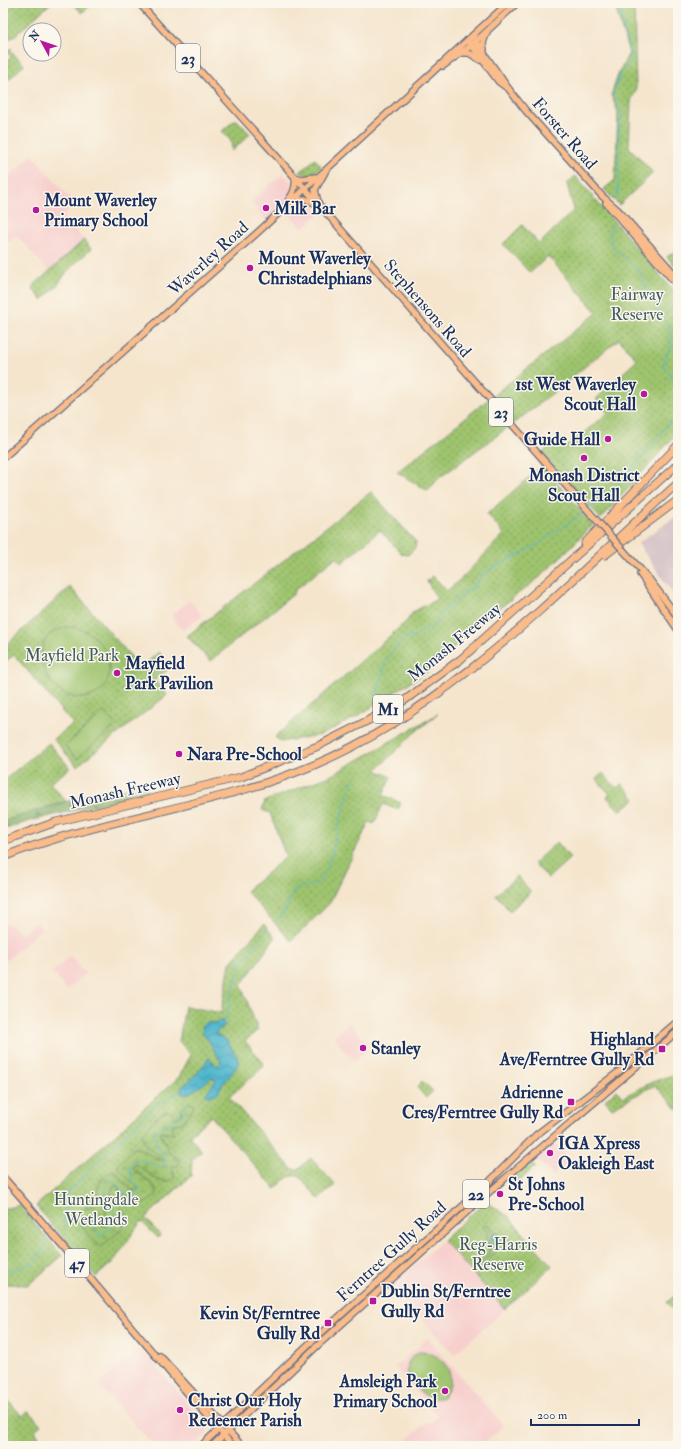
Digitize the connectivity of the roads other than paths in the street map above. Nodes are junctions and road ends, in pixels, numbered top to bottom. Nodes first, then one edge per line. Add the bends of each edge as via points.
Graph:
1 (139, 3) edge
2 (508, 3) edge
3 (517, 3) edge
4 (500, 15) junction
5 (488, 29) junction
6 (472, 40) junction
7 (461, 53) junction
8 (485, 54) junction
9 (483, 63) junction
10 (429, 76) junction
11 (508, 88) junction
12 (328, 168) junction
13 (318, 176) junction
14 (295, 177) junction
15 (305, 188) junction
16 (291, 202) junction
17 (319, 205) junction
18 (283, 208) junction
19 (643, 243) junction
20 (678, 278) edge
21 (678, 286) edge
22 (678, 445) edge
23 (3, 458) edge
24 (678, 464) edge
25 (678, 483) edge
26 (678, 500) edge
27 (632, 561) junction
28 (552, 579) junction
29 (565, 586) junction
30 (678, 617) edge
31 (678, 630) edge
32 (56, 822) junction
33 (3, 836) edge
34 (3, 841) edge
35 (3, 858) edge
36 (678, 1021) edge
37 (678, 1031) edge
38 (3, 1177) edge
39 (152, 1350) junction
40 (223, 1426) junction
41 (218, 1430) junction
42 (226, 1434) junction
43 (201, 1446) edge
44 (212, 1446) edge
45 (233, 1446) edge
46 (242, 1446) edge

1 - 14 main road, Stephensons Road / 23
2 - 4 main road, Waverley Road
3 - 4 main road, Waverley Road
4 - 5 main road, Waverley Road
4 - 6 main road, Waverley Road
5 - 6 main road, Waverley Road
5 - 8 main road via 483,43
6 - 7 main road, Waverley Road
6 - 8 main road, Forster Road
6 - 9 main road, Forster Road
6 - 10 main road, Waverley Road
7 - 9 main road via 469,53
7 - 10 main road, Waverley Road
8 - 11 main road, Forster Road
9 - 11 main road, Forster Road via 498,82
10 - 12 main road, Waverley Road
11 - 19 main road, Forster Road via 602,196 618,210
12 - 13 main road, Waverley Road
12 - 17 main road via 315,190
13 - 14 main road via 302,179
13 - 15 main road, Waverley Road
14 - 15 main road, Stephensons Road / 23
14 - 18 main road via 294,194
15 - 16 main road, Waverley Road
15 - 17 main road, Stephensons Road / 23
16 - 17 main road via 305,199
16 - 18 main road, Waverley Road
17 - 27 main road, Stephensons Road / 23, bridge
18 - 23 main road, Waverley Road
19 - 20 main road, Forster Road
19 - 21 main road, Forster Road
22 - 28 highway
24 - 28 highway, Monash Freeway / M1
25 - 29 highway, Monash Freeway / M1
26 - 29 highway
27 - 30 main road, Stephensons Road / 23
27 - 31 main road, Stephensons Road / 23
28 - 32 highway, Monash Freeway / M1 via 472,650 428,684 368,721 318,746 240,777
29 - 35 highway, Monash Freeway / M1 via 474,667 421,706 369,738 315,764 253,788 94,828
32 - 33 highway
32 - 34 highway, Monash Freeway / M1
36 - 40 main road, Ferntree Gully Road / 22 via 621,1070 536,1135 483,1188 311,1342
37 - 42 main road, Ferntree Gully Road / 22 via 488,1193 317,1346
38 - 39 main road, 47
39 - 40 main road, 47
39 - 41 main road, 47
40 - 41 main road, Ferntree Gully Road / 22
40 - 42 main road, 47
41 - 42 main road, 47
41 - 43 main road, Ferntree Gully Road / 22
42 - 44 main road, Ferntree Gully Road / 22
42 - 45 main road, 47
42 - 46 main road, 47

